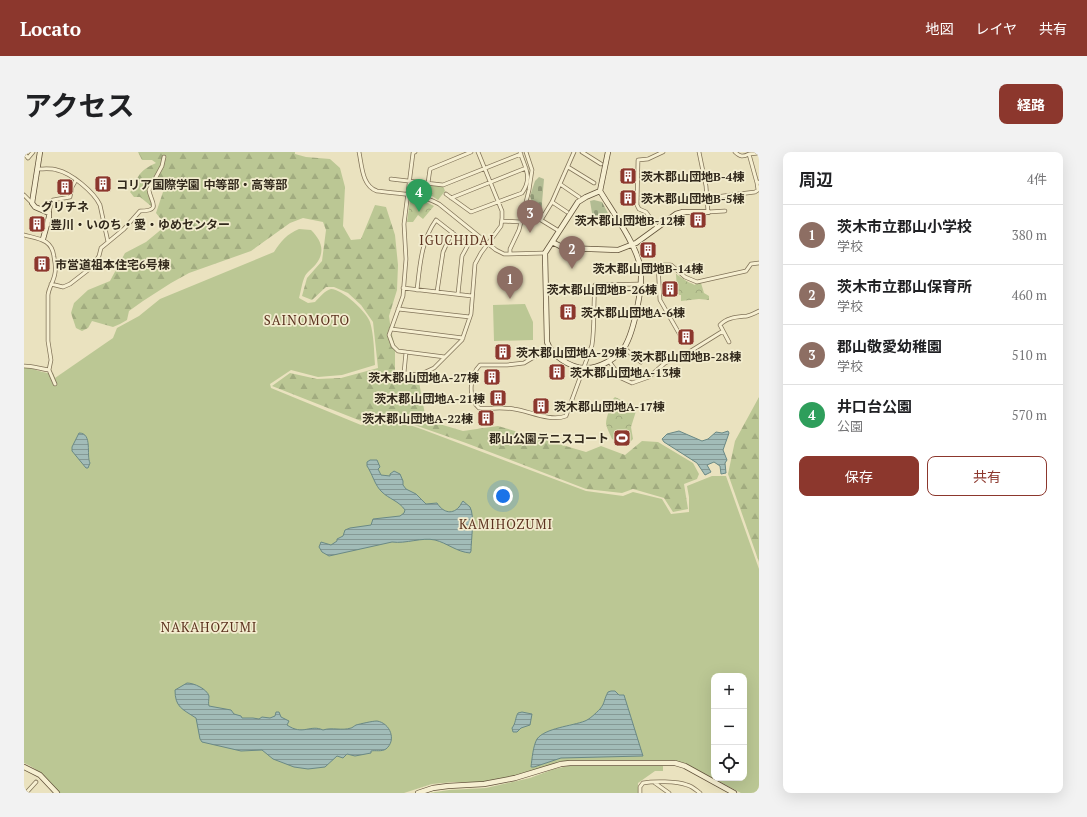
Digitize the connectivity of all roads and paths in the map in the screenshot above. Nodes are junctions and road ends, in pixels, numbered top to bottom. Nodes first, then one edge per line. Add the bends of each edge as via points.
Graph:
1 (33, 152) edge
2 (40, 152) edge
3 (359, 152) edge
4 (415, 152) edge
5 (471, 152) edge
6 (478, 152) edge
7 (526, 152) edge
8 (574, 152) edge
9 (582, 152) edge
10 (608, 152) edge
11 (663, 152) edge
12 (698, 152) edge
13 (735, 152) edge
14 (24, 153) edge
15 (521, 153) edge
16 (759, 153) edge
17 (749, 154) junction
18 (164, 157) dead end
19 (601, 164) dead end
20 (568, 167) junction
21 (526, 168) junction
22 (38, 169) junction
23 (485, 169) junction
24 (391, 179) dead end
25 (76, 180) junction
26 (409, 181) junction
27 (758, 182) edge
28 (428, 183) junction
29 (491, 183) junction
30 (594, 183) dead end
31 (560, 184) junction
32 (600, 191) junction
33 (408, 194) junction
34 (446, 194) dead end
35 (24, 195) edge
36 (579, 197) dead end
37 (452, 198) junction
38 (707, 198) junction
39 (498, 202) junction
40 (552, 202) junction
41 (32, 203) junction
42 (725, 211) dead end
43 (567, 212) dead end
44 (708, 212) junction
45 (49, 213) junction
46 (502, 221) junction
47 (521, 222) junction
48 (657, 227) junction
49 (559, 231) junction
50 (452, 232) junction
51 (24, 235) edge
52 (43, 240) junction
53 (108, 242) junction
54 (552, 242) junction
55 (488, 244) junction
56 (632, 244) junction
57 (546, 253) junction
58 (510, 254) junction
59 (759, 263) edge
60 (640, 265) junction
61 (658, 265) junction
62 (51, 284) junction
63 (641, 284) junction
64 (403, 288) junction
65 (417, 290) junction
66 (437, 292) junction
67 (458, 294) junction
68 (472, 296) junction
69 (398, 309) junction
70 (759, 311) edge
71 (470, 318) junction
72 (391, 329) junction
73 (724, 331) junction
74 (680, 335) dead end
75 (463, 338) junction
76 (729, 342) dead end
77 (549, 348) junction
78 (624, 348) junction
79 (406, 352) junction
80 (445, 357) junction
81 (609, 361) junction
82 (641, 362) dead end
83 (24, 366) edge
84 (584, 369) junction
85 (49, 370) junction
86 (55, 384) dead end
87 (24, 767) edge
88 (36, 782) dead end
89 (655, 783) junction
90 (27, 792) edge
91 (32, 793) edge
92 (56, 793) edge
93 (418, 793) edge
94 (640, 793) edge
95 (669, 793) edge
96 (700, 793) edge
97 (734, 793) edge

1 - 14 street via 28,158
2 - 22 street
3 - 33 street via 365,182 372,189
4 - 26 street
5 - 28 street via 430,169
6 - 23 street
7 - 47 street via 532,170
8 - 20 street
9 - 19 street
10 - 32 street
11 - 48 street via 648,159 638,160 636,205 646,212
12 - 38 street
13 - 17 street via 744,157
15 - 21 street
15 - 23 street
16 - 17 street
17 - 27 street
18 - 53 street via 149,190 154,206 146,211 140,211
20 - 30 street
20 - 31 street
21 - 29 street
21 - 39 street via 526,187 522,193
22 - 25 street via 62,171
22 - 41 street
23 - 28 street via 443,185
23 - 29 street
24 - 26 street
25 - 45 street via 70,197 53,200
25 - 53 street via 88,188 98,200
26 - 28 street
26 - 33 street
27 - 38 street via 758,190 755,192
29 - 37 street
29 - 39 street
31 - 36 street
31 - 40 street
32 - 49 street via 578,202
32 - 56 street
33 - 55 street via 424,197 439,204
33 - 64 street via 404,224 406,259
34 - 37 street
35 - 41 street
37 - 39 street via 471,212
38 - 44 street
39 - 46 street via 502,211
40 - 43 street
40 - 49 street via 541,220
41 - 45 street
42 - 44 street
44 - 48 street via 676,214
45 - 52 street
46 - 47 street
46 - 55 street
47 - 58 street
48 - 56 street
49 - 54 street
50 - 65 street via 436,220 431,227 422,248
50 - 66 street via 443,252
50 - 67 street via 468,245 462,256
51 - 52 street
52 - 62 street via 53,250 55,273
53 - 62 street via 101,248 92,267 70,284 63,287
54 - 56 street via 564,248 618,250
54 - 57 street
55 - 58 street via 504,254
55 - 68 street via 475,264
56 - 60 street
57 - 58 street
57 - 77 street via 546,336
59 - 61 street via 751,264 746,271 697,282 671,265
60 - 61 street
60 - 63 street
61 - 74 street via 660,300
62 - 85 street via 48,295 48,341 51,360
63 - 78 street via 634,322
63 - 84 street via 595,285 592,345
64 - 65 street
64 - 69 street
65 - 66 street
66 - 67 street
67 - 68 street
68 - 71 street
69 - 71 street
69 - 72 street
70 - 73 street via 748,316 728,319 720,325
71 - 75 street
72 - 75 street
72 - 79 street via 389,335 392,346 398,351
73 - 76 street
73 - 81 street via 686,354 665,363 649,377 632,384 621,378
75 - 80 street
77 - 84 street via 562,360
77 - 84 street via 524,362 480,365 473,376 472,398 476,405 479,408 512,409 561,418 568,413
78 - 81 street
78 - 82 street
79 - 80 street
79 - 80 street via 404,374 420,375 434,368
81 - 84 street
83 - 85 street
85 - 86 street
87 - 92 street via 40,775
88 - 90 street
89 - 94 street via 643,783
89 - 95 street
89 - 96 street via 683,783
90 - 91 street
93 - 97 street via 433,788 489,783 570,763 625,762 680,765

